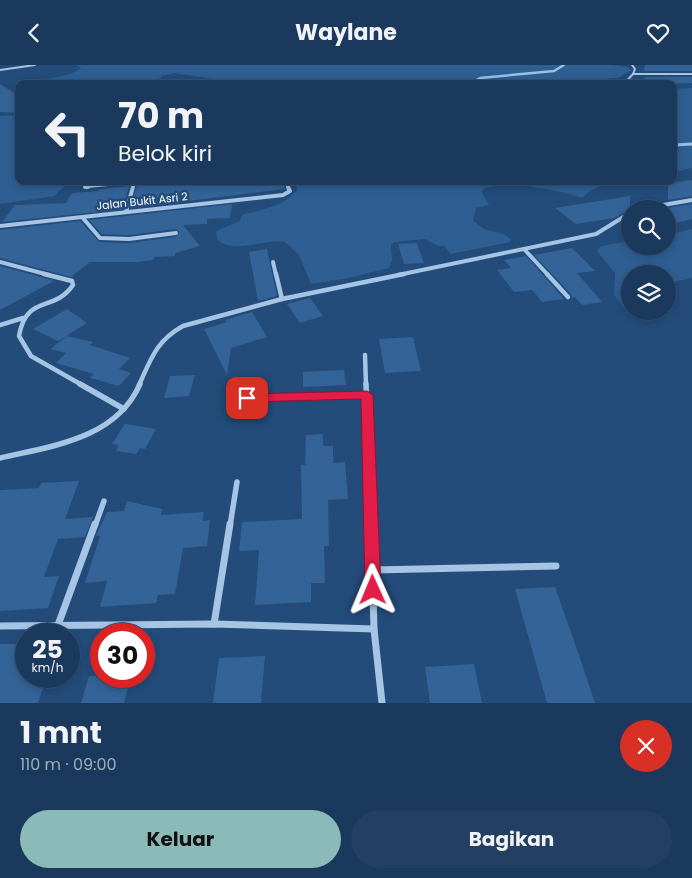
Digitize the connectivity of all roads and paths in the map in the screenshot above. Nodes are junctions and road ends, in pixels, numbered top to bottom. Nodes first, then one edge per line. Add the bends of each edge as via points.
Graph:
1 (35, 65) edge
2 (632, 65) edge
3 (0, 70) edge
4 (633, 74) junction
5 (692, 74) edge
6 (628, 80) edge
7 (110, 185) edge
8 (133, 185) edge
9 (288, 185) edge
10 (85, 187) dead end
11 (692, 200) edge
12 (676, 203) edge
13 (126, 212) junction
14 (82, 217) junction
15 (621, 219) edge
16 (0, 226) edge
17 (176, 233) dead end
18 (524, 249) junction
19 (0, 262) edge
20 (273, 262) dead end
21 (568, 297) dead end
22 (282, 299) junction
23 (23, 318) junction
24 (0, 325) edge
25 (366, 355) dead end
26 (367, 395) junction
27 (247, 398) dead end
28 (124, 409) junction
29 (0, 458) edge
30 (237, 482) dead end
31 (104, 501) dead end
32 (556, 566) dead end
33 (373, 570) junction
34 (59, 623) edge
35 (214, 623) junction
36 (80, 625) edge
37 (0, 626) edge
38 (15, 626) edge
39 (374, 629) junction
40 (382, 703) edge

1 - 3 street
2 - 4 street via 635,69
4 - 5 street
4 - 6 street
7 - 10 street
8 - 13 street
9 - 13 street, Jalan Bukit Asri 2 via 290,191 286,194
11 - 12 street
13 - 14 street, Jalan Bukit Asri 2
14 - 16 street, Jalan Bukit Asri 2
14 - 17 street via 100,238 129,239
15 - 18 street via 596,234
18 - 21 street
18 - 22 street
19 - 23 street via 72,281 67,293 33,309
20 - 22 street
22 - 28 street via 171,331 162,338 136,392
23 - 24 street
23 - 28 street via 19,336 30,356
25 - 26 street
26 - 27 street
26 - 33 street
28 - 29 street via 107,424 76,440
30 - 35 street
31 - 34 street
32 - 33 street
33 - 39 street
35 - 36 street
35 - 39 street
37 - 38 street
39 - 40 street

